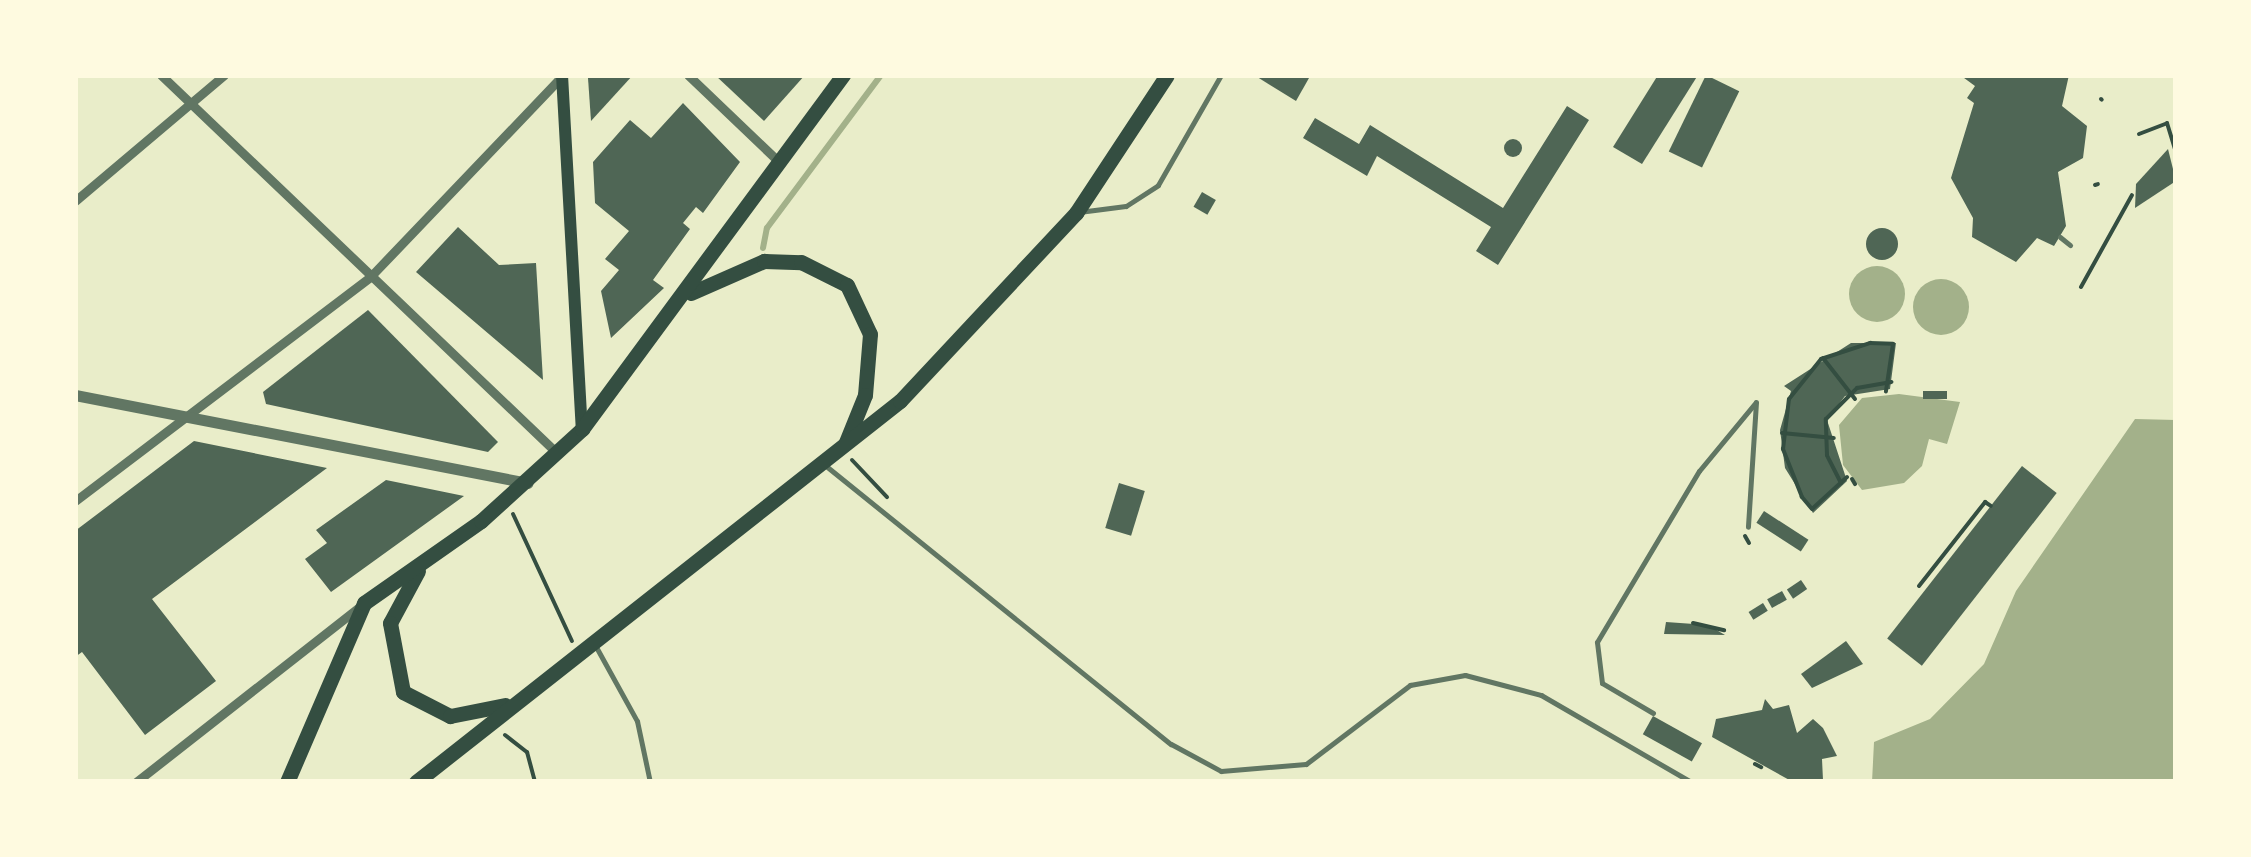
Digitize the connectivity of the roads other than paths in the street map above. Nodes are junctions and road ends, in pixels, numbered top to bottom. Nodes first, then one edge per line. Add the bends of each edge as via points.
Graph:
1 (161, 75) edge
2 (224, 75) edge
3 (563, 75) edge
4 (688, 75) edge
5 (843, 75) edge
6 (1167, 75) edge
7 (1221, 75) edge
8 (194, 107) junction
9 (779, 162) junction
10 (75, 201) edge
11 (1076, 212) junction
12 (2060, 237) dead end
13 (2070, 245) dead end
14 (371, 276) junction
15 (679, 302) junction
16 (75, 395) edge
17 (186, 416) junction
18 (582, 429) junction
19 (842, 450) junction
20 (558, 454) junction
21 (824, 465) junction
22 (528, 484) junction
23 (75, 501) edge
24 (1748, 527) dead end
25 (422, 564) junction
26 (364, 603) junction
27 (593, 642) junction
28 (518, 700) junction
29 (1654, 713) dead end
30 (136, 782) edge
31 (287, 782) edge
32 (416, 782) edge
33 (650, 782) edge
34 (1691, 782) edge

1 - 8 street
2 - 8 street
3 - 14 street
3 - 18 main road
4 - 9 street
5 - 9 main road
6 - 11 main road
7 - 11 lane via 1194,134 1145,198
8 - 10 street
8 - 14 street
9 - 15 main road
11 - 19 main road via 989,313
12 - 13 lane
14 - 17 street
14 - 20 street
15 - 18 main road
15 - 19 main road via 712,278 764,261 802,262 847,285 867,315 870,351 862,406
16 - 17 street
17 - 22 street
17 - 23 street
18 - 20 main road
19 - 21 main road
20 - 22 main road
21 - 27 main road
21 - 34 lane via 1171,744 1221,771 1306,764 1410,685 1464,674 1541,695
22 - 25 main road
24 - 29 lane via 1756,402 1699,472 1596,642 1602,683
25 - 26 main road
25 - 28 main road via 390,623 403,692 450,716
26 - 30 street
26 - 31 main road
27 - 28 main road
27 - 33 lane via 637,721
28 - 32 main road

